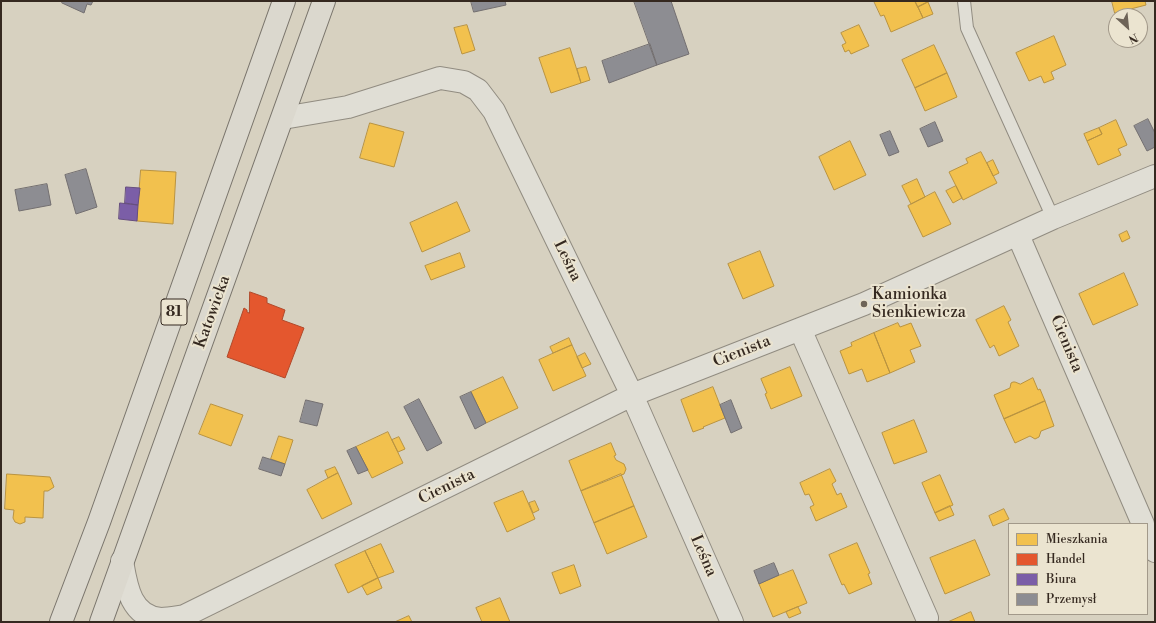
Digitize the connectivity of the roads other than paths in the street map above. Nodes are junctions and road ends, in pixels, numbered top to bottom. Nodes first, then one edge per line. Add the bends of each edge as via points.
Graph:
1 (284, 1) edge
2 (324, 1) edge
3 (964, 1) edge
4 (283, 118) junction
5 (1155, 176) edge
6 (1053, 218) junction
7 (1018, 235) junction
8 (800, 329) junction
9 (632, 396) junction
10 (1144, 523) edge
11 (1148, 534) edge
12 (1155, 551) edge
13 (122, 561) junction
14 (927, 618) dead end
15 (179, 619) edge
16 (61, 622) edge
17 (101, 622) edge
18 (732, 622) edge

1 - 16 main road, 81 via 102,514
2 - 4 main road, Katowicka / 81
3 - 6 lane via 966,28
4 - 9 street, Leśna via 348,107 440,78 464,82 478,90 494,111
4 - 13 main road, Katowicka / 81
5 - 6 street
6 - 7 street
7 - 8 street, Cienista via 864,304
7 - 10 street, Cienista
8 - 9 street, Cienista
8 - 14 street
9 - 15 street, Cienista
9 - 18 street, Leśna
11 - 12 street
13 - 15 street, Cienista via 126,583 137,608 149,616
13 - 17 main road, Katowicka / 81

